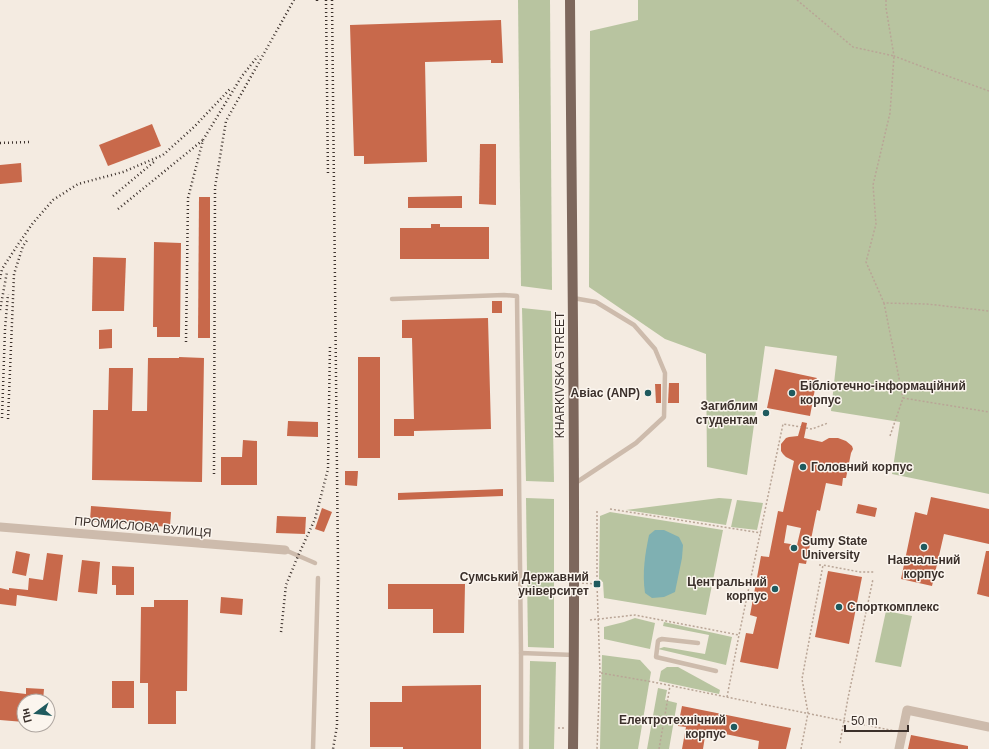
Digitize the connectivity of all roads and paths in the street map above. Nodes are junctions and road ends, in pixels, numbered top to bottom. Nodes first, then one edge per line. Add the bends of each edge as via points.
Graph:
1 (570, 0) edge
2 (797, 0) edge
3 (886, 0) edge
4 (894, 56) junction
5 (989, 91) edge
6 (573, 298) junction
7 (392, 299) dead end
8 (884, 303) junction
9 (989, 311) edge
10 (903, 398) junction
11 (989, 412) edge
12 (828, 424) dead end
13 (801, 427) dead end
14 (806, 428) dead end
15 (890, 436) dead end
16 (574, 485) junction
17 (610, 509) dead end
18 (597, 511) dead end
19 (0, 527) edge
20 (761, 533) junction
21 (285, 550) joint
22 (315, 563) dead end
23 (819, 565) dead end
24 (823, 566) junction
25 (875, 572) dead end
26 (318, 578) dead end
27 (873, 579) dead end
28 (574, 583) junction
29 (597, 584) junction
30 (598, 619) junction
31 (590, 620) dead end
32 (739, 635) junction
33 (698, 643) dead end
34 (521, 653) junction
35 (574, 655) junction
36 (716, 671) dead end
37 (600, 673) junction
38 (670, 686) junction
39 (727, 697) junction
40 (756, 703) dead end
41 (761, 704) dead end
42 (808, 713) junction
43 (844, 720) junction
44 (989, 727) edge
45 (903, 732) junction
46 (840, 743) dead end
47 (313, 749) edge
48 (521, 749) edge
49 (573, 749) edge
50 (597, 749) edge
51 (659, 749) edge
52 (801, 749) edge
53 (899, 749) edge

1 - 6 main road, KHARKIVSKA STREET
2 - 4 path via 853,47
3 - 4 path
4 - 5 path
4 - 8 path via 890,113 873,185 876,224 866,262
6 - 16 main road, KHARKIVSKA STREET
6 - 16 lane via 596,302 634,325 655,349 664,373 664,417 636,443
7 - 34 lane via 517,296
8 - 9 path via 927,304
8 - 10 path
10 - 11 path
10 - 15 path
12 - 14 path via 812,429
13 - 20 path via 783,424
16 - 28 main road, KHARKIVSKA STREET
17 - 20 path
18 - 29 path
19 - 21 street, ПРОМИСЛОВА ВУЛИЦЯ
20 - 32 path
21 - 22 lane
23 - 24 path
24 - 25 path
24 - 42 path via 802,679
26 - 47 lane
27 - 43 path
28 - 29 path
28 - 35 main road, KHARKIVSKA STREET
29 - 30 path
30 - 31 path
30 - 32 path via 635,615
30 - 37 path
32 - 39 path
33 - 36 lane via 662,639 659,640 656,657
34 - 35 lane
34 - 48 lane
35 - 49 main road, KHARKIVSKA STREET
37 - 38 path
37 - 50 path
38 - 39 path
38 - 51 path
39 - 40 path
41 - 42 path
42 - 43 path
42 - 52 path
43 - 45 path
43 - 46 path
44 - 45 street via 908,710
45 - 53 street

